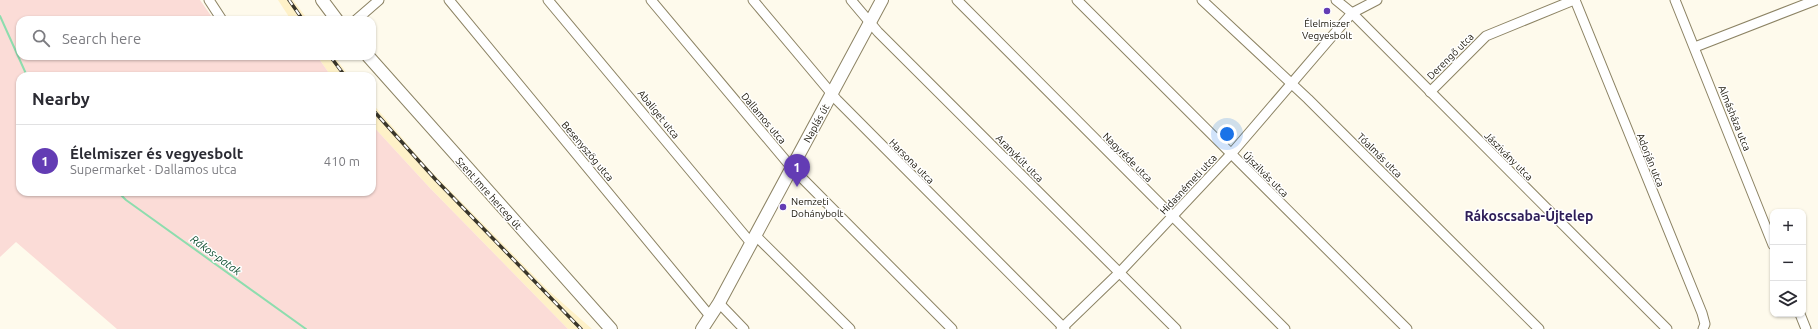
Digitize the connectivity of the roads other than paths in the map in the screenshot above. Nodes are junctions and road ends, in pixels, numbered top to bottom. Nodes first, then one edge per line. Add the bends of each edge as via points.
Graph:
1 (208, 0) edge
2 (322, 0) edge
3 (379, 0) edge
4 (449, 0) edge
5 (548, 0) edge
6 (651, 0) edge
7 (753, 0) edge
8 (851, 0) edge
9 (882, 0) edge
10 (957, 0) edge
11 (1077, 0) edge
12 (1202, 0) edge
13 (1336, 0) edge
14 (1349, 0) edge
15 (1377, 0) edge
16 (1575, 0) edge
17 (1675, 0) edge
18 (1816, 0) edge
19 (1352, 13) junction
20 (219, 16) edge
21 (335, 16) edge
22 (361, 16) edge
23 (870, 23) junction
24 (1695, 47) junction
25 (372, 60) edge
26 (1292, 84) junction
27 (1430, 92) junction
28 (832, 95) junction
29 (1231, 154) junction
30 (792, 168) junction
31 (1173, 217) junction
32 (1770, 237) edge
33 (753, 239) junction
34 (1120, 272) junction
35 (719, 302) junction
36 (710, 316) junction
37 (1801, 317) edge
38 (1063, 328) edge
39 (611, 329) edge
40 (702, 329) edge
41 (744, 329) edge
42 (850, 329) edge
43 (952, 329) edge
44 (1176, 329) edge
45 (1285, 329) edge
46 (1407, 329) edge
47 (1539, 329) edge
48 (1667, 329) edge
49 (1703, 329) edge
50 (1806, 329) edge

1 - 20 street
2 - 21 street
3 - 22 street
4 - 36 street, Besenyszög utca
5 - 33 street, Abaliget utca
6 - 30 street, Dallamos utca
7 - 28 street, Harsona utca
8 - 23 street, Aranykút utca
9 - 23 street, Naplás út
10 - 31 street, Nagyréde utca
11 - 29 street, Újszilvás utca
12 - 26 street, Tóalmás utca
13 - 19 street, Jászivány utca
14 - 19 street
15 - 19 street, Hidasnémeti utca
16 - 27 street, Derengő utca via 1486,36
16 - 49 street, Adorján utca via 1702,313 1705,324
17 - 24 street, Almásháza utca
18 - 24 street
19 - 26 street, Hidasnémeti utca
19 - 27 street, Jászivány utca
23 - 28 street, Naplás út
23 - 34 street, Aranykút utca
24 - 32 street, Almásháza utca
25 - 39 street, Szent Imre herceg út
26 - 29 street, Hidasnémeti utca
26 - 47 street, Tóalmás utca
27 - 48 street, Jászivány utca
28 - 30 street, Naplás út
28 - 38 street, Harsona utca
29 - 31 street, Hidasnémeti utca
29 - 46 street, Újszilvás utca
30 - 33 street, Naplás út
30 - 43 street, Dallamos utca
31 - 34 street, Hidasnémeti utca
31 - 45 street, Nagyréde utca
33 - 35 street, Naplás út
33 - 42 street, Abaliget utca
34 - 38 street, Hidasnémeti utca
34 - 44 street, Aranykút utca
35 - 36 street, Naplás út
35 - 41 street
36 - 40 street, Naplás út
37 - 50 street

